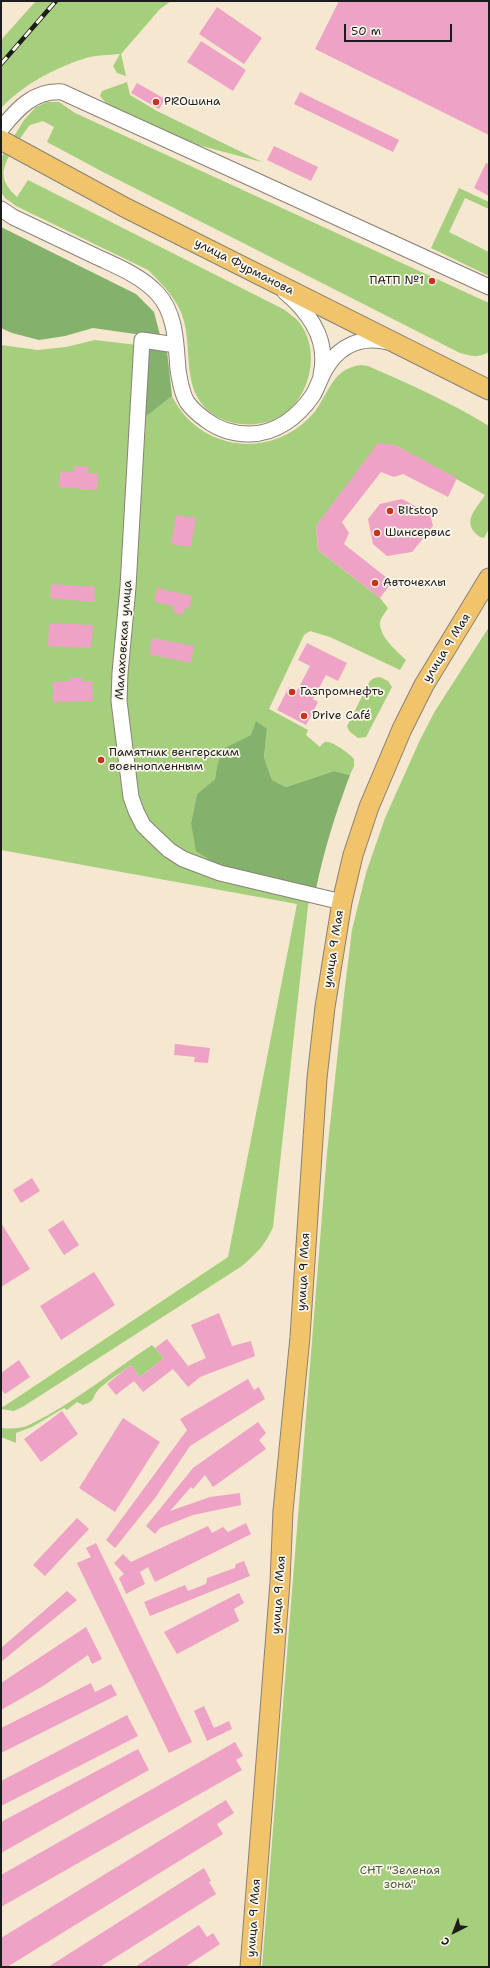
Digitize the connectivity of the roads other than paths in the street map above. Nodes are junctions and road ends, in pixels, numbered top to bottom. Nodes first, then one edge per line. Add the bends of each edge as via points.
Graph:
1 (1, 129) edge
2 (1, 140) edge
3 (1, 209) edge
4 (274, 282) junction
5 (489, 286) edge
6 (393, 343) junction
7 (176, 345) junction
8 (319, 384) junction
9 (488, 387) edge
10 (489, 578) edge
11 (489, 585) edge
12 (473, 606) junction
13 (342, 902) junction
14 (250, 1967) edge

1 - 5 street via 25,102 51,91 62,92
2 - 4 main road, улица Фурманова via 37,161
3 - 7 street via 144,281 167,306
4 - 6 main road, улица Фурманова
4 - 8 street via 296,301 317,331 323,355
6 - 8 street via 377,339 362,340 349,345 327,367
6 - 9 main road, улица Фурманова
7 - 8 street via 180,387 186,401 196,413 212,425 229,432 268,432 285,424 299,412
7 - 13 street, Малаховская улица via 142,340 119,701 131,798 143,825 183,859 220,873
10 - 12 main road, улица 9 Мая
11 - 12 main road, улица 9 Мая
12 - 13 main road, улица 9 Мая via 424,685 390,756 353,855
13 - 14 main road, улица 9 Мая via 325,1007 317,1078 300,1337 284,1511

